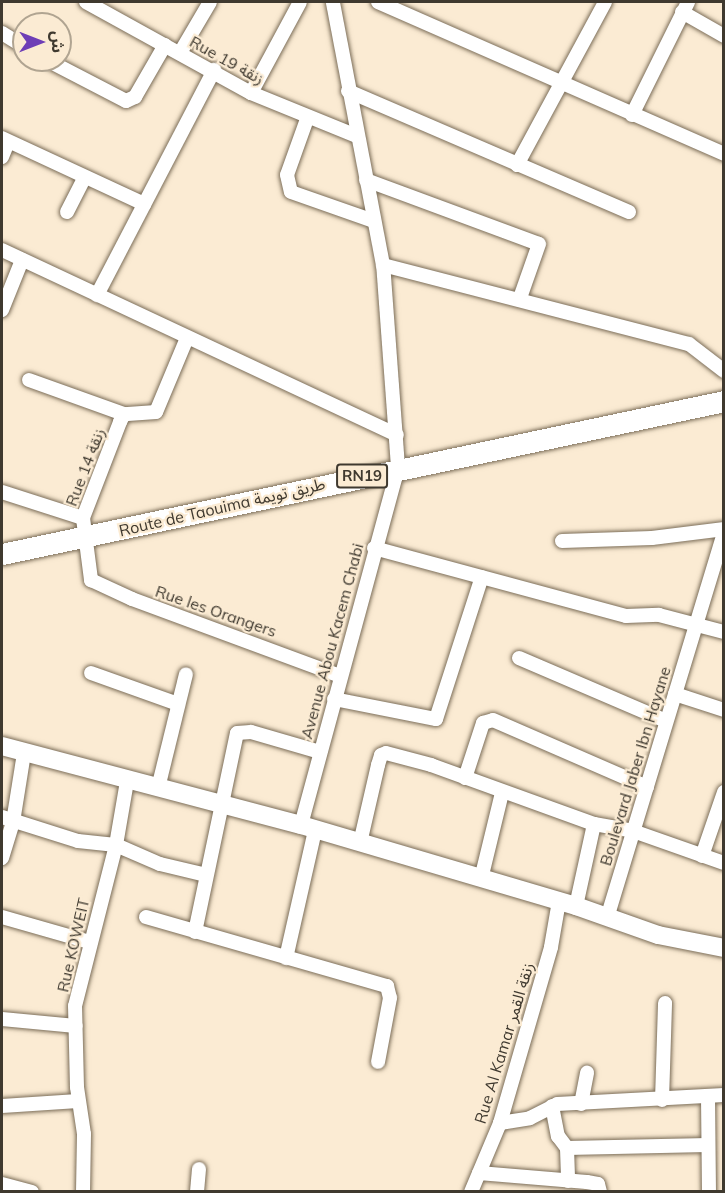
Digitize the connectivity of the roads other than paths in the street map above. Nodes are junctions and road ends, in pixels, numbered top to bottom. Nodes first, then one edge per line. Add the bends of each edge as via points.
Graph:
1 (86, 2) edge
2 (210, 2) edge
3 (300, 2) edge
4 (333, 2) edge
5 (378, 2) edge
6 (605, 2) edge
7 (685, 7) edge
8 (110, 8) edge
9 (723, 36) edge
10 (165, 45) junction
11 (180, 53) junction
12 (214, 70) junction
13 (69, 72) edge
14 (560, 81) junction
15 (348, 91) junction
16 (251, 93) junction
17 (632, 115) junction
18 (307, 119) junction
19 (357, 136) junction
20 (5, 140) edge
21 (723, 154) edge
22 (2, 157) edge
23 (517, 165) junction
24 (84, 178) junction
25 (366, 180) junction
26 (144, 204) junction
27 (67, 212) dead end
28 (629, 213) dead end
29 (374, 221) junction
30 (2, 250) edge
31 (22, 260) junction
32 (383, 264) junction
33 (97, 295) junction
34 (520, 298) junction
35 (2, 310) edge
36 (187, 338) junction
37 (723, 371) edge
38 (29, 381) dead end
39 (723, 401) edge
40 (124, 414) junction
41 (398, 435) junction
42 (399, 467) junction
43 (2, 492) edge
44 (84, 528) junction
45 (723, 530) edge
46 (561, 541) dead end
47 (374, 548) junction
48 (2, 554) edge
49 (719, 565) edge
50 (482, 577) junction
51 (695, 623) junction
52 (723, 632) edge
53 (519, 658) dead end
54 (91, 673) dead end
55 (186, 674) dead end
56 (340, 675) junction
57 (675, 694) junction
58 (334, 699) junction
59 (178, 704) junction
60 (723, 710) edge
61 (666, 721) junction
62 (2, 746) edge
63 (320, 752) junction
64 (24, 753) junction
65 (465, 778) junction
66 (127, 781) junction
67 (647, 787) junction
68 (158, 788) junction
69 (723, 792) edge
70 (502, 793) junction
71 (223, 806) junction
72 (7, 820) edge
73 (594, 824) junction
74 (308, 827) junction
75 (633, 831) junction
76 (360, 843) junction
77 (116, 845) junction
78 (702, 856) junction
79 (2, 858) edge
80 (723, 863) edge
81 (206, 875) junction
82 (481, 879) junction
83 (568, 903) junction
84 (2, 917) edge
85 (146, 917) dead end
86 (607, 918) junction
87 (195, 932) junction
88 (90, 942) junction
89 (723, 948) edge
90 (286, 958) junction
91 (665, 1003) dead end
92 (2, 1019) edge
93 (76, 1026) junction
94 (378, 1062) dead end
95 (587, 1073) dead end
96 (723, 1095) edge
97 (708, 1096) junction
98 (662, 1100) junction
99 (78, 1101) junction
100 (581, 1104) junction
101 (2, 1106) edge
102 (552, 1106) junction
103 (500, 1123) junction
104 (723, 1141) edge
105 (708, 1143) junction
106 (567, 1148) junction
107 (199, 1168) dead end
108 (479, 1173) junction
109 (568, 1181) junction
110 (2, 1184) edge
111 (32, 1191) edge
112 (83, 1191) edge
113 (197, 1191) edge
114 (471, 1191) edge
115 (600, 1191) edge
116 (710, 1191) edge

1 - 8 street, Rue 19 زنقة
2 - 11 street
3 - 16 street
4 - 15 street, Avenue Abou Kacem Chabi
5 - 14 street
6 - 14 street
7 - 9 street
7 - 17 street
8 - 10 street, Rue 19 زنقة
10 - 11 street, Rue 19 زنقة
10 - 13 street via 135,97 121,100
11 - 12 street, Rue 19 زنقة
12 - 16 street, Rue 19 زنقة
12 - 26 street
14 - 17 street
14 - 23 street
15 - 19 street, Avenue Abou Kacem Chabi
15 - 23 street
16 - 18 street, Rue 19 زنقة
17 - 21 street
18 - 19 street, Rue 19 زنقة
18 - 29 street via 287,175 291,192
19 - 25 street, Avenue Abou Kacem Chabi
20 - 22 street
20 - 24 street
23 - 28 street
24 - 26 street
24 - 27 street
25 - 29 street, Avenue Abou Kacem Chabi
25 - 34 street via 539,244
26 - 33 street
29 - 32 street, Avenue Abou Kacem Chabi
30 - 31 street
31 - 33 street
31 - 35 street
32 - 34 street
32 - 41 street, Avenue Abou Kacem Chabi
33 - 36 street
34 - 37 street via 689,344
36 - 40 street, Rue 14 زنقة via 156,412
36 - 41 street
38 - 40 street
39 - 42 main road, Route de Taouima طريق تويمة / RN19
40 - 44 street, Rue 14 زنقة
41 - 42 street, Avenue Abou Kacem Chabi
42 - 44 main road, Route de Taouima طريق تويمة / RN19
42 - 47 street, Avenue Abou Kacem Chabi
43 - 44 street
44 - 48 main road, Route de Taouima طريق تويمة / RN19
44 - 56 street, Rue les Orangers via 91,580 132,599
45 - 46 street via 652,538
45 - 49 street, Boulevard Jaber Ibn Hayane
47 - 50 street
47 - 56 street, Avenue Abou Kacem Chabi
49 - 51 street, Boulevard Jaber Ibn Hayane
50 - 51 street via 626,616 659,615
50 - 58 street via 440,714 434,720
51 - 52 street
51 - 57 street, Boulevard Jaber Ibn Hayane
53 - 61 street
54 - 59 street
55 - 59 street
56 - 58 street, Avenue Abou Kacem Chabi
57 - 60 street
57 - 61 street, Boulevard Jaber Ibn Hayane
58 - 63 street, Avenue Abou Kacem Chabi
59 - 68 street
61 - 67 street, Boulevard Jaber Ibn Hayane
62 - 64 street
63 - 71 street via 241,731 236,736
63 - 74 street, Avenue Abou Kacem Chabi
64 - 66 street
64 - 72 street
65 - 67 street via 483,723 493,720
65 - 70 street
65 - 76 street via 382,754
66 - 68 street
66 - 77 street, Rue KOWEIT
67 - 75 street, Boulevard Jaber Ibn Hayane
68 - 71 street
69 - 78 street
70 - 73 street
70 - 82 street
71 - 74 street
71 - 81 street
72 - 77 street via 78,840
72 - 79 street
73 - 75 street
73 - 83 street, Rue Al Kamar زنقة القمر
74 - 76 street
74 - 90 street, Avenue Abou Kacem Chabi
75 - 78 street
75 - 86 street, Boulevard Jaber Ibn Hayane
76 - 82 street
77 - 81 street via 160,864
77 - 88 street, Rue KOWEIT
78 - 80 street
81 - 87 street
82 - 83 street
83 - 86 street
83 - 103 street, Rue Al Kamar زنقة القمر via 551,947
84 - 88 street
85 - 87 street
86 - 89 street via 679,941
87 - 90 street
88 - 93 street, Rue KOWEIT via 75,1006
90 - 94 street via 389,987
91 - 98 street
92 - 93 street
93 - 99 street, Rue KOWEIT
95 - 100 street
96 - 97 street
97 - 98 street
97 - 105 street
98 - 100 street
99 - 101 street
99 - 112 street, Rue KOWEIT via 84,1134
100 - 102 street
102 - 103 street via 530,1118
102 - 106 street via 558,1136
103 - 108 street, Rue Al Kamar زنقة القمر via 488,1143
104 - 105 street
105 - 106 street
105 - 116 street
106 - 109 street
107 - 113 street
108 - 109 street
108 - 114 street, Rue Al Kamar زنقة القمر
109 - 115 street via 597,1184
110 - 111 street

